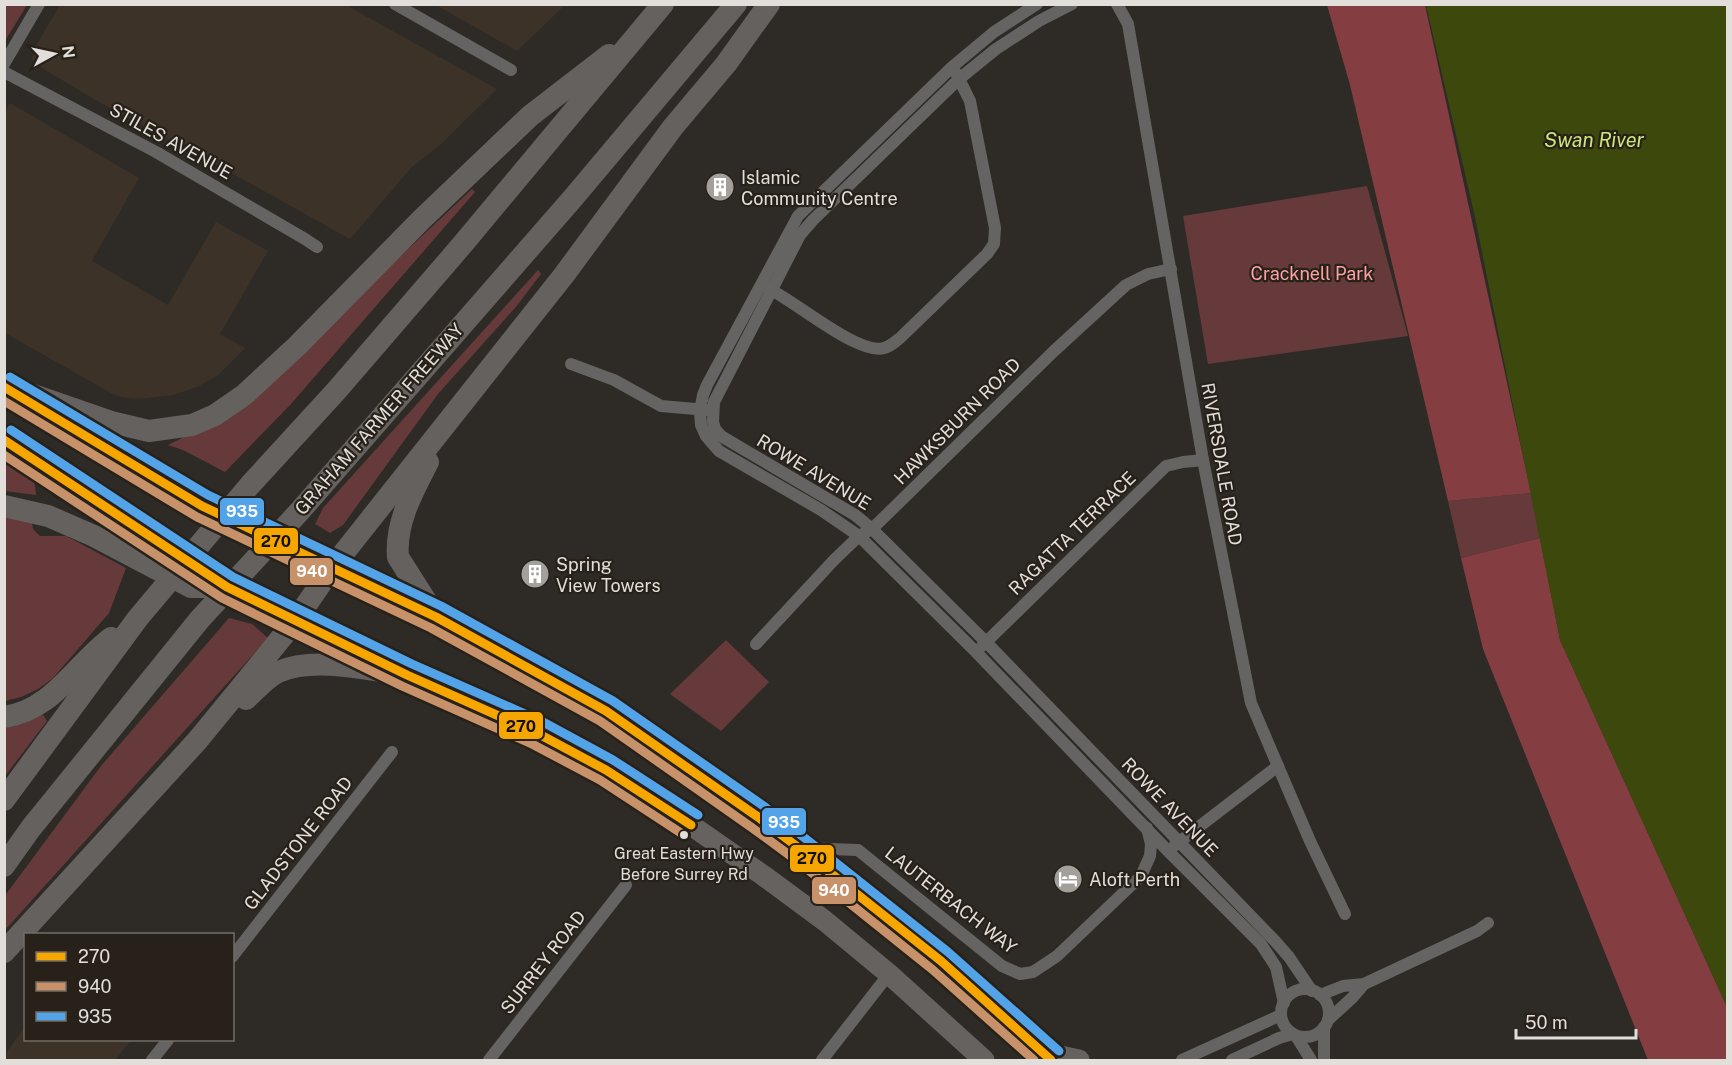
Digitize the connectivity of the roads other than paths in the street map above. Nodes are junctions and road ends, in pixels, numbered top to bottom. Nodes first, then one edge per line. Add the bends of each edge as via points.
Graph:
1 (39, 4) edge
2 (395, 4) edge
3 (663, 4) edge
4 (736, 4) edge
5 (769, 4) edge
6 (1037, 4) edge
7 (1072, 4) edge
8 (1117, 4) edge
9 (641, 31) junction
10 (4, 64) edge
11 (952, 67) junction
12 (512, 70) dead end
13 (4, 72) edge
14 (959, 79) junction
15 (317, 247) dead end
16 (1171, 268) junction
17 (768, 288) junction
18 (571, 364) dead end
19 (4, 386) edge
20 (706, 410) junction
21 (448, 420) junction
22 (4, 440) edge
23 (1203, 460) junction
24 (4, 506) edge
25 (872, 529) junction
26 (859, 536) junction
27 (331, 569) junction
28 (227, 587) junction
29 (436, 617) junction
30 (138, 618) junction
31 (295, 621) junction
32 (986, 642) junction
33 (756, 644) dead end
34 (976, 652) junction
35 (407, 675) junction
36 (4, 717) edge
37 (197, 741) junction
38 (392, 752) dead end
39 (1278, 766) junction
40 (4, 800) edge
41 (1147, 828) junction
42 (1180, 842) junction
43 (799, 848) junction
44 (1168, 851) junction
45 (4, 866) edge
46 (626, 885) dead end
47 (1345, 914) dead end
48 (1488, 923) dead end
49 (4, 952) edge
50 (234, 954) edge
51 (889, 974) junction
52 (1364, 984) junction
53 (1316, 993) junction
54 (1282, 1009) junction
55 (1326, 1024) junction
56 (1294, 1035) junction
57 (167, 1041) edge
58 (1047, 1056) edge
59 (152, 1060) edge
60 (489, 1060) edge
61 (822, 1060) edge
62 (984, 1060) edge
63 (1079, 1060) edge
64 (1182, 1060) edge
65 (1232, 1060) edge
66 (1311, 1060) edge
67 (1324, 1060) edge

1 - 10 street
2 - 12 street
3 - 9 highway
4 - 45 highway, GRAHAM FARMER FREEWAY via 573,198 299,512 200,619
5 - 21 highway via 564,275
6 - 11 street via 994,32
7 - 14 street via 996,49
8 - 16 street, RIVERSDALE ROAD via 1128,24
9 - 19 highway via 530,116 297,346 244,395 214,416 192,425 149,432
9 - 30 highway via 447,263
11 - 14 street
11 - 17 street via 798,216
13 - 15 street, STILES AVENUE via 156,152
14 - 17 street via 813,220
14 - 17 street via 970,101 994,228 994,244 987,254 900,338 884,348 868,348
16 - 23 street, RIVERSDALE ROAD
16 - 25 street, HAWKSBURN ROAD via 1126,285
17 - 20 street via 707,385 703,395
18 - 20 street via 614,380 662,406
19 - 27 highway via 202,506
20 - 25 street, ROWE AVENUE via 721,436 855,515
20 - 26 street, ROWE AVENUE via 701,425 719,451
21 - 27 highway
21 - 29 highway via 409,499 398,550 398,557
22 - 28 highway
23 - 32 street, RAGATTA TERRACE via 1166,466
23 - 39 street, RIVERSDALE ROAD via 1251,703
24 - 28 highway via 48,516 191,587
25 - 26 street, HAWKSBURN ROAD
25 - 32 street, ROWE AVENUE
26 - 33 street, HAWKSBURN ROAD
26 - 34 street, ROWE AVENUE
27 - 29 highway
27 - 31 highway
28 - 31 highway
29 - 43 highway via 606,711
30 - 36 highway via 102,645 35,708
30 - 40 highway
31 - 35 highway
31 - 37 highway
32 - 34 street, RAGATTA TERRACE
32 - 42 street, ROWE AVENUE
34 - 41 street, ROWE AVENUE
35 - 37 highway via 296,666 276,673
35 - 51 highway via 537,733 606,770 764,876
37 - 49 highway
38 - 50 street, GLADSTONE ROAD
39 - 42 street
39 - 47 street, RIVERSDALE ROAD
41 - 43 street, LAUTERBACH WAY via 1150,856 1141,876 1057,956 1034,972 1020,974 1002,966 858,850
41 - 44 street, ROWE AVENUE
42 - 44 street
42 - 53 street, ROWE AVENUE via 1275,941
43 - 58 highway via 940,961
44 - 54 street, ROWE AVENUE via 1262,944 1276,967
46 - 60 street, SURREY ROAD
48 - 52 street
51 - 61 street
51 - 62 highway
52 - 53 street
52 - 55 street
53 - 54 street via 1296,991
53 - 55 street via 1328,1006
54 - 56 street via 1285,1026
54 - 64 street
55 - 56 street via 1312,1036
55 - 67 street
56 - 65 street
56 - 66 street
57 - 59 street
58 - 63 highway

